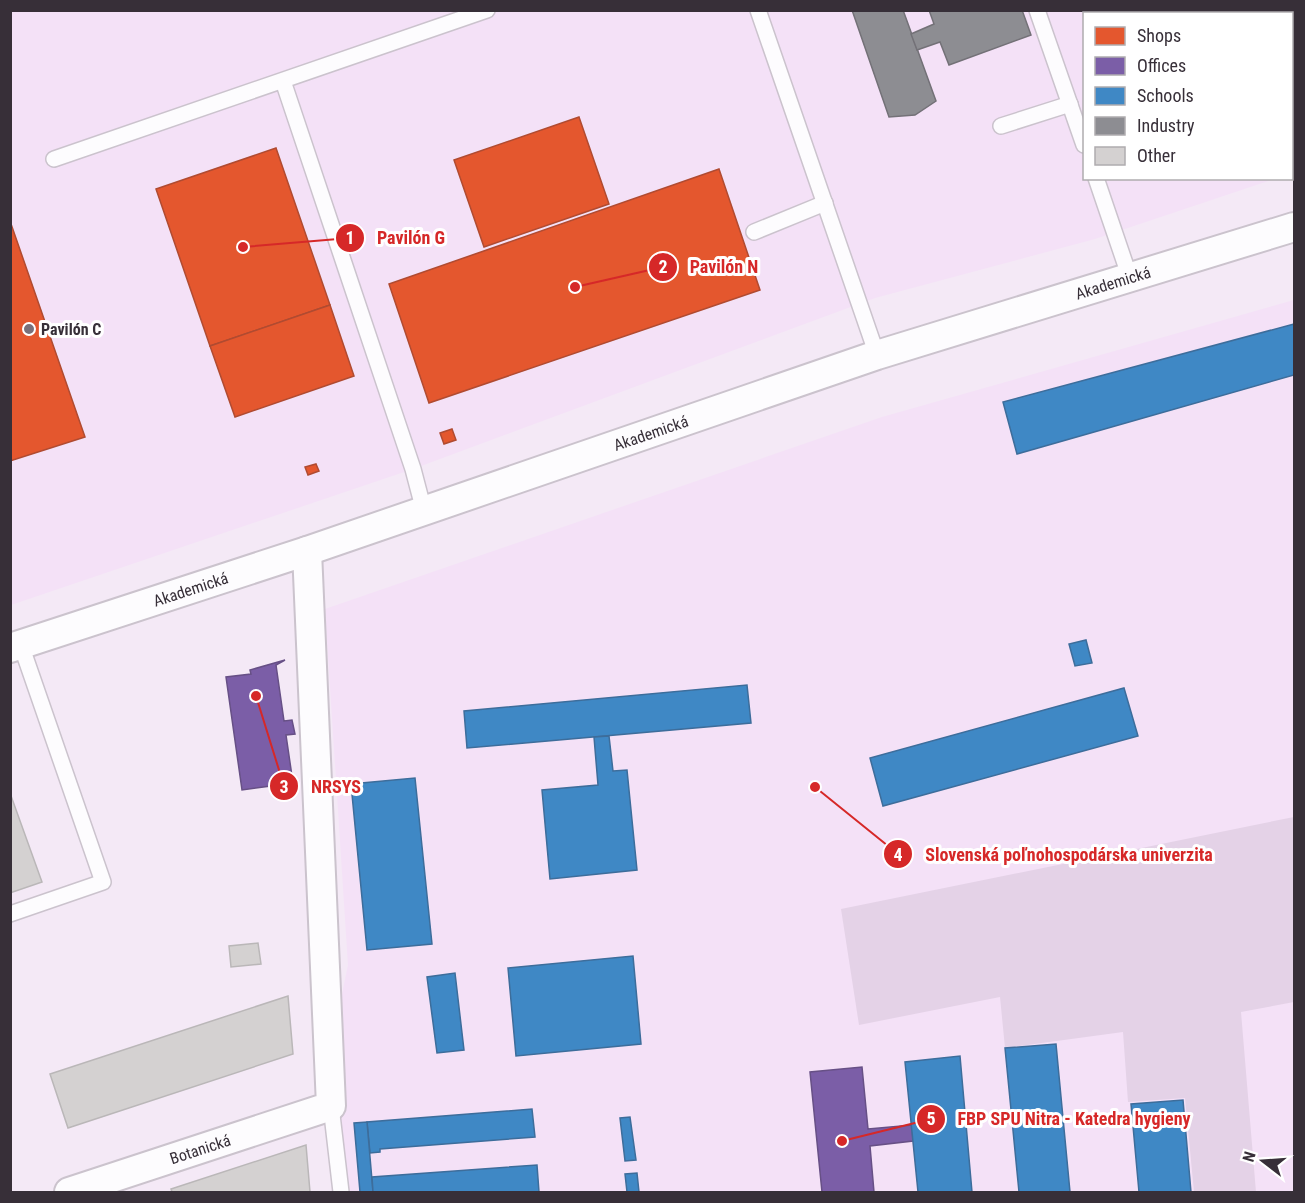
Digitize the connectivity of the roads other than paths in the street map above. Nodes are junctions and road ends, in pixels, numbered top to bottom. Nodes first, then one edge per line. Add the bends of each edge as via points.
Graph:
1 (487, 10) edge
2 (758, 10) edge
3 (1037, 10) edge
4 (283, 81) junction
5 (1070, 104) junction
6 (1002, 126) dead end
7 (1083, 142) edge
8 (54, 159) dead end
9 (1097, 180) edge
10 (825, 203) junction
11 (1294, 227) edge
12 (754, 232) dead end
13 (1130, 278) junction
14 (877, 355) junction
15 (424, 511) junction
16 (307, 551) junction
17 (16, 646) edge
18 (10, 914) edge
19 (332, 1106) junction
20 (69, 1192) edge
21 (341, 1192) edge

1 - 4 lane
2 - 10 lane
3 - 5 lane
4 - 8 lane
4 - 15 lane
5 - 6 lane
5 - 7 lane
9 - 13 lane
10 - 12 lane
10 - 14 lane
11 - 13 street, Akademická
13 - 14 street, Akademická
14 - 15 street, Akademická
15 - 16 street, Akademická
16 - 17 street, Akademická
16 - 19 street
17 - 18 lane via 103,882
19 - 20 street, Botanická
19 - 21 lane

